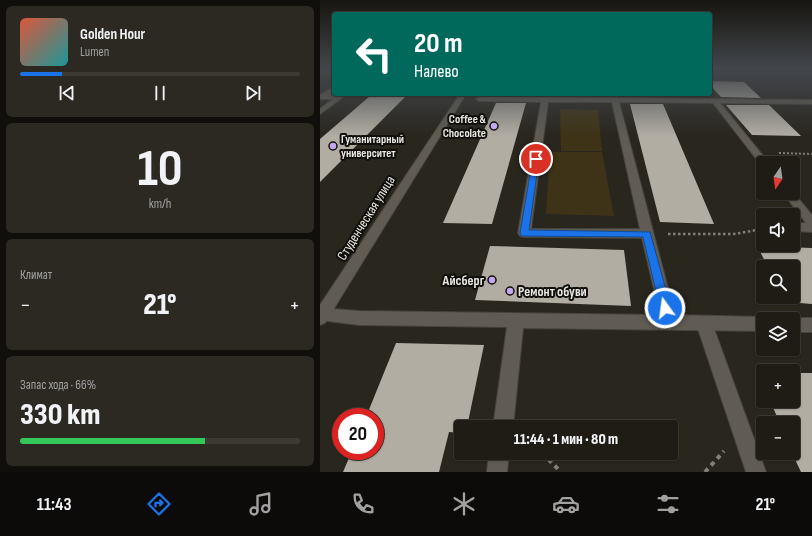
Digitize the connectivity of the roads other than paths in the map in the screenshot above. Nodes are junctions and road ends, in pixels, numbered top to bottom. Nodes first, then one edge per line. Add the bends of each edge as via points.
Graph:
1 (330, 92) edge
2 (462, 96) edge
3 (321, 98) edge
4 (479, 99) dead end
5 (545, 100) junction
6 (614, 100) junction
7 (714, 101) junction
8 (812, 102) edge
9 (320, 112) edge
10 (758, 156) edge
11 (794, 200) edge
12 (812, 223) edge
13 (800, 227) edge
14 (812, 228) edge
15 (647, 234) junction
16 (322, 316) edge
17 (516, 320) junction
18 (669, 323) junction
19 (704, 323) junction
20 (756, 324) edge
21 (800, 324) edge
22 (812, 325) edge
23 (504, 420) edge
24 (498, 460) edge
25 (497, 472) edge
26 (756, 472) edge

1 - 3 street
2 - 16 street, Студенческая улица
3 - 9 street via 340,97
4 - 5 street
5 - 6 street
5 - 15 street via 524,233
6 - 7 street
6 - 15 street
7 - 8 street
7 - 10 street
11 - 12 street
13 - 14 street
15 - 18 street
16 - 17 street
17 - 18 street
17 - 23 street
18 - 19 street
19 - 20 street
19 - 26 street
21 - 22 street
24 - 25 street

